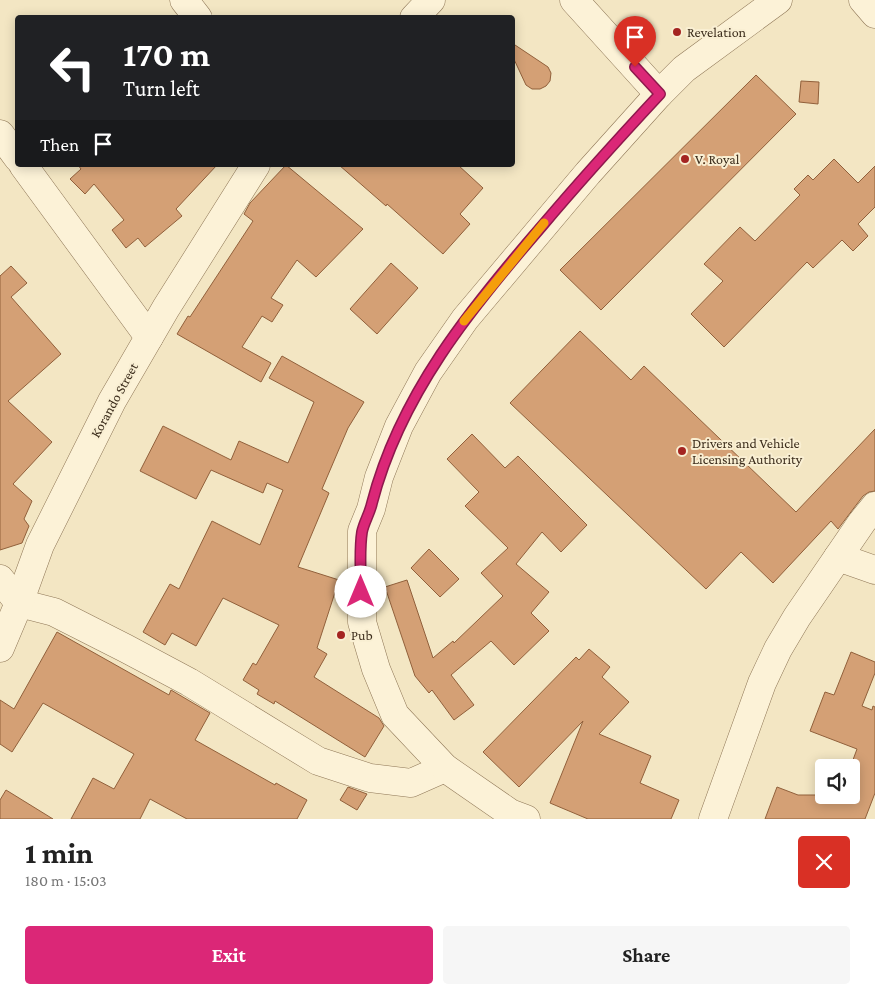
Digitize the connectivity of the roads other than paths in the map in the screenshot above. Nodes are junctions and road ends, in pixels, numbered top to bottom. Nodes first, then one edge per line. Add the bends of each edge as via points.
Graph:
1 (184, 0) edge
2 (431, 0) edge
3 (574, 0) edge
4 (778, 0) edge
5 (863, 0) edge
6 (875, 14) edge
7 (196, 15) edge
8 (417, 15) edge
9 (660, 94) junction
10 (0, 134) edge
11 (15, 154) edge
12 (24, 167) edge
13 (255, 167) edge
14 (149, 337) junction
15 (875, 506) edge
16 (838, 557) junction
17 (875, 570) edge
18 (0, 579) edge
19 (20, 603) junction
20 (0, 648) edge
21 (445, 768) junction
22 (526, 819) edge
23 (713, 819) edge

1 - 7 street
2 - 8 street
3 - 9 street
4 - 9 street via 684,69
5 - 6 street
9 - 21 street via 588,173 465,319 428,372 399,426 379,476 362,531 362,622 376,669 395,715
10 - 11 street
12 - 14 street
13 - 14 street, Korando Street
14 - 19 street, Korando Street via 112,401 40,545
15 - 16 street
16 - 17 street
16 - 23 street via 778,649 762,683
18 - 19 street
19 - 20 street, Korando Street
19 - 21 street via 54,612 133,652 189,682 318,761 370,778 411,783
21 - 22 street via 510,813

